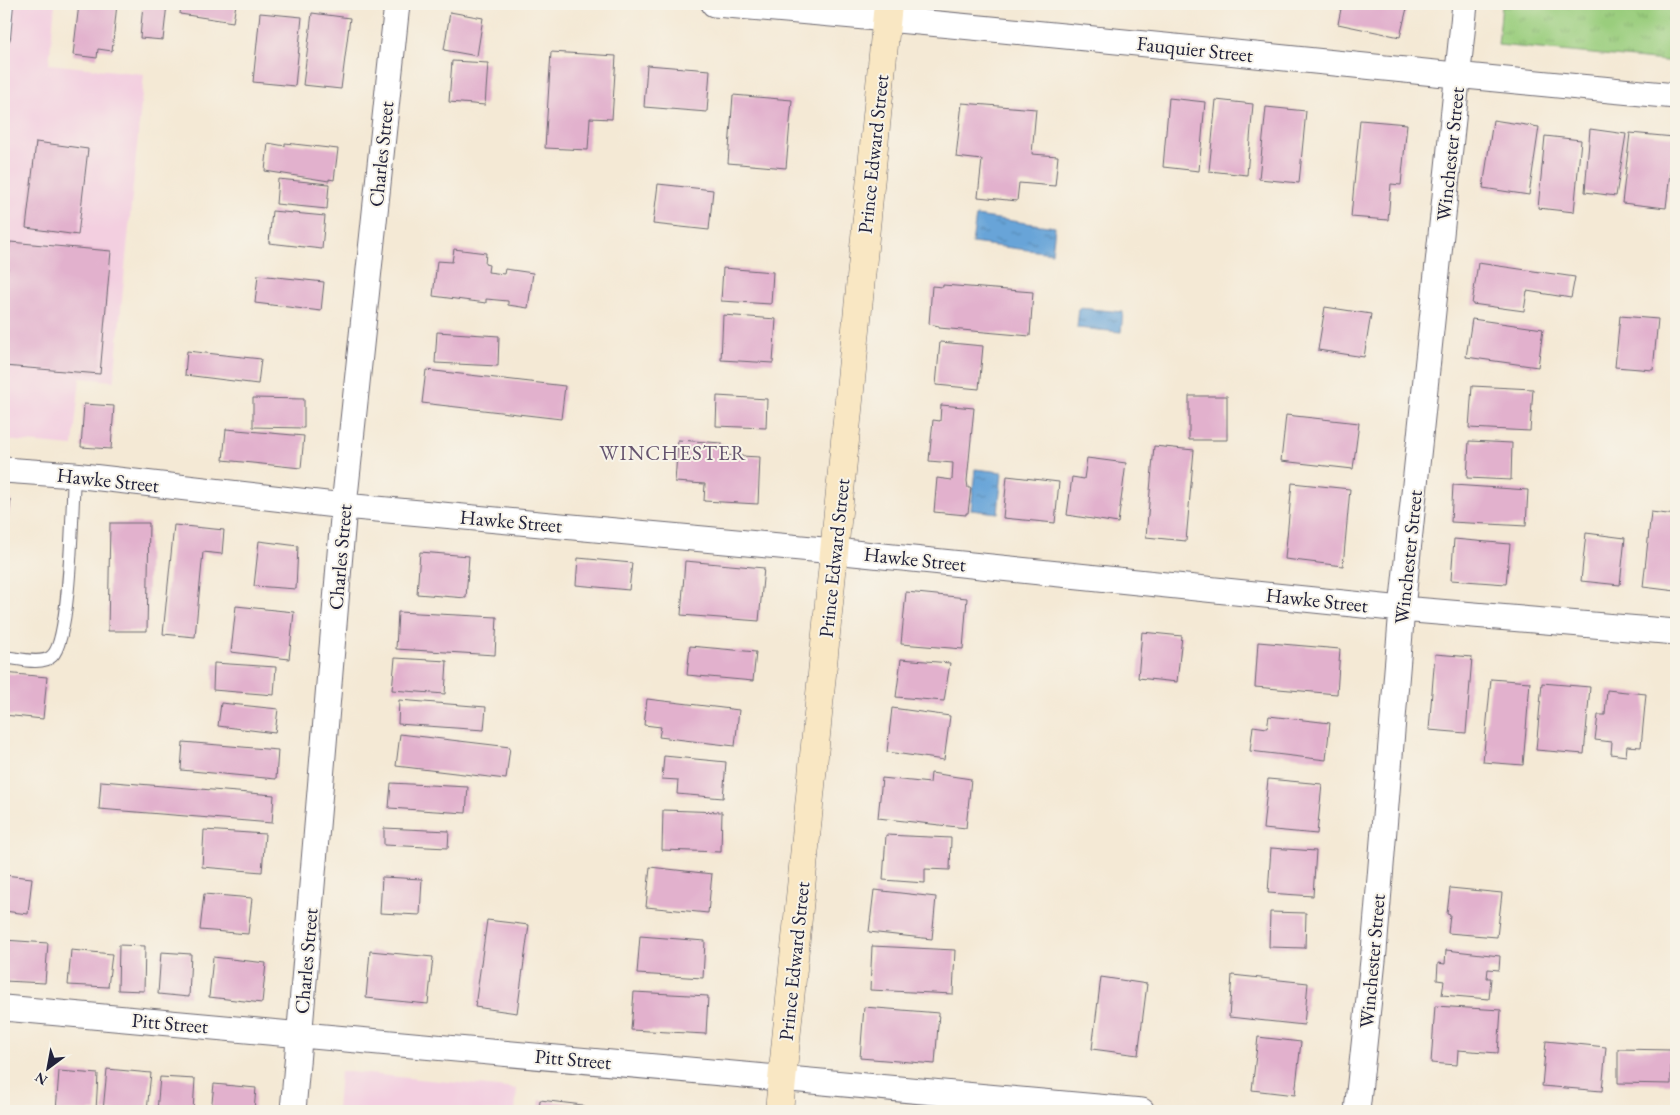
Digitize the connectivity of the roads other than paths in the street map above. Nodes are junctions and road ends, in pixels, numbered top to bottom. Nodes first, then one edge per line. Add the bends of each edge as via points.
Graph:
1 (7, 4) edge
2 (397, 4) edge
3 (714, 4) edge
4 (1465, 4) edge
5 (887, 11) edge
6 (4, 37) edge
7 (1458, 76) junction
8 (1676, 96) edge
9 (4, 470) edge
10 (74, 476) junction
11 (344, 506) junction
12 (834, 551) junction
13 (1402, 609) junction
14 (1676, 632) edge
15 (4, 657) edge
16 (4, 1008) edge
17 (300, 1035) junction
18 (783, 1078) junction
19 (293, 1111) edge
20 (779, 1111) edge
21 (1142, 1111) edge
22 (1357, 1111) edge

1 - 6 lane
2 - 11 street, Charles Street
3 - 5 street, Fauquier Street
4 - 7 street, Winchester Street
5 - 7 street, Fauquier Street
5 - 12 street, Prince Edward Street
7 - 8 street, Fauquier Street
7 - 13 street, Winchester Street
9 - 10 street, Hawke Street
10 - 11 street, Hawke Street
10 - 15 lane via 66,603 58,647 45,660
11 - 12 street, Hawke Street
11 - 17 street, Charles Street
12 - 13 street, Hawke Street
12 - 18 street, Prince Edward Street
13 - 14 street, Hawke Street
13 - 22 street, Winchester Street via 1374,951
16 - 17 street, Pitt Street
17 - 18 street, Pitt Street
17 - 19 street, Charles Street
18 - 20 street, Prince Edward Street
18 - 21 street, Pitt Street

